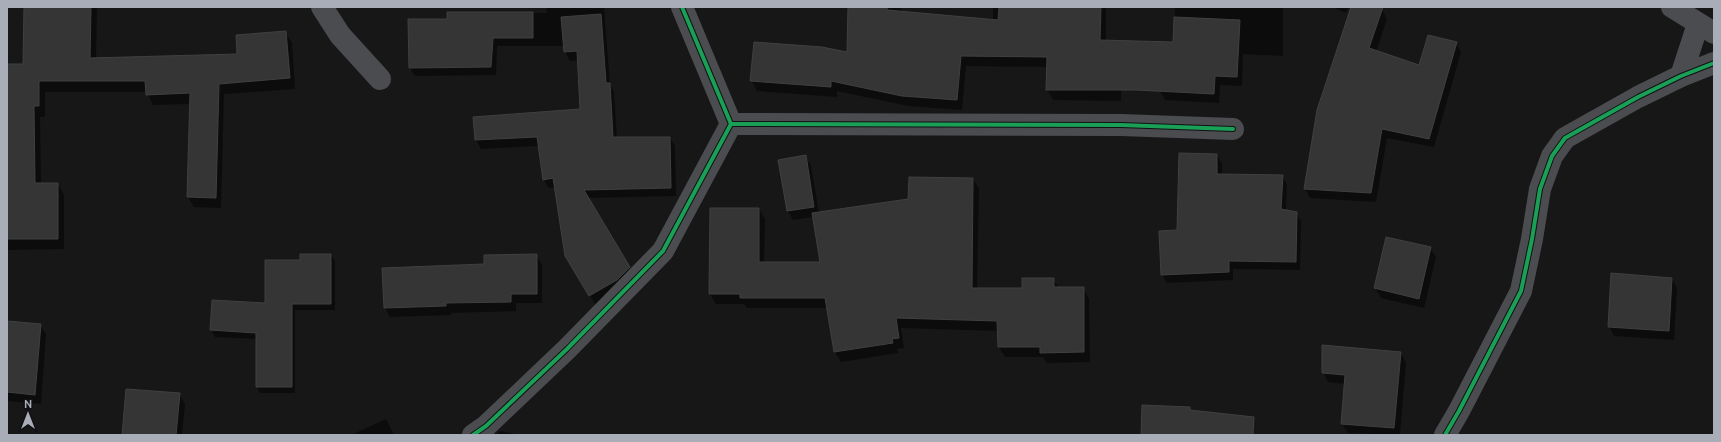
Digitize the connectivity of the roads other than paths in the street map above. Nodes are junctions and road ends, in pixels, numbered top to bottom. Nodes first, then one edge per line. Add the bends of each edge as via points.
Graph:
1 (322, 7) edge
2 (682, 7) edge
3 (1672, 7) edge
4 (1706, 28) edge
5 (1714, 63) edge
6 (1681, 76) junction
7 (380, 80) dead end
8 (731, 124) junction
9 (1233, 129) dead end
10 (481, 432) edge
11 (1445, 435) edge

1 - 7 street via 340,35
2 - 8 street
3 - 4 street
4 - 6 street
5 - 6 street
6 - 11 street via 1565,138 1552,156 1540,189 1521,291
8 - 9 street via 1121,125
8 - 10 street via 663,251

